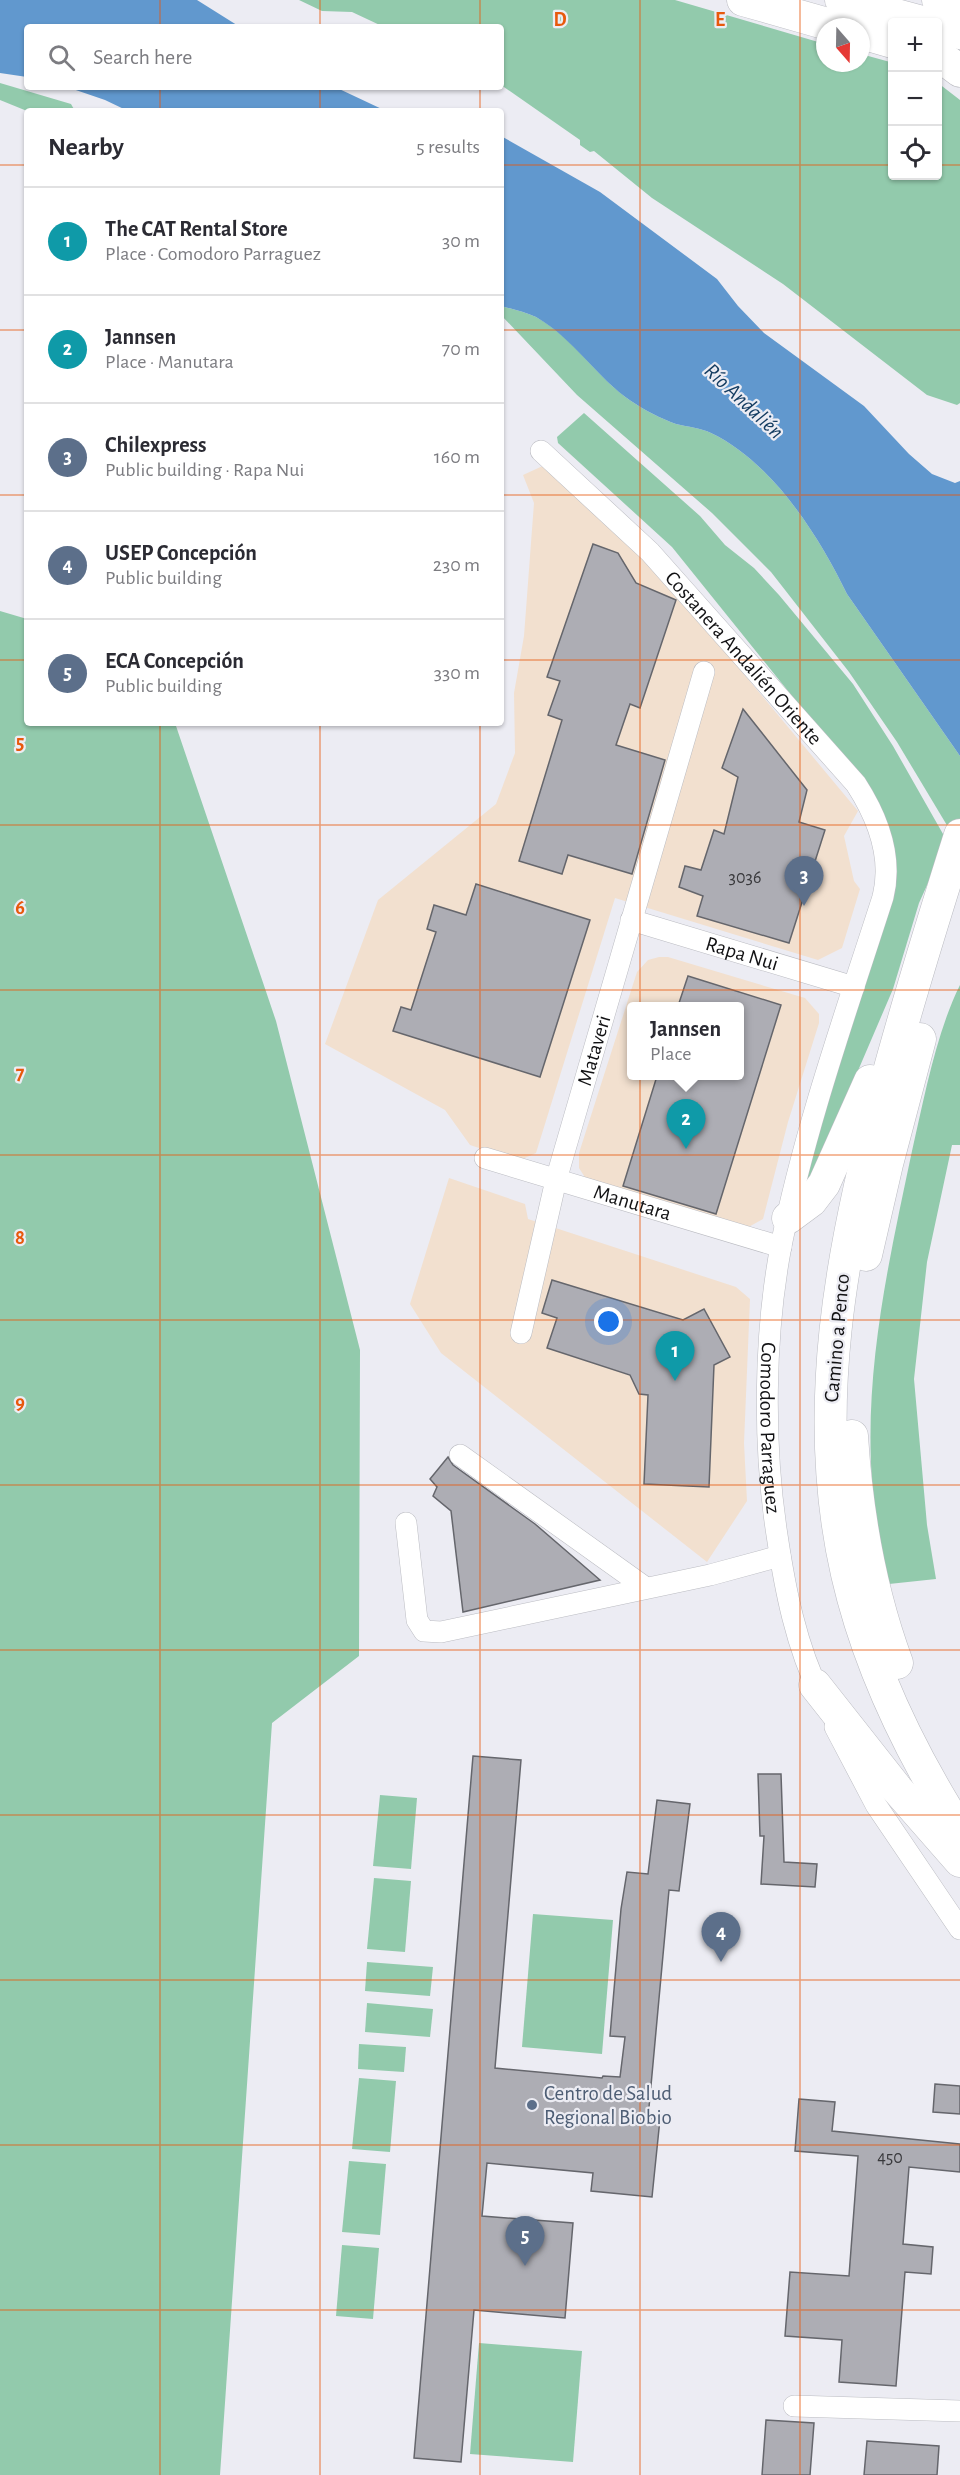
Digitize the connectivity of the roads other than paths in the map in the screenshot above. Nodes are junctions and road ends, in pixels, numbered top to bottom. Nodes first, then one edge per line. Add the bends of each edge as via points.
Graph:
1 (743, 0) edge
2 (841, 0) edge
3 (938, 0) edge
4 (960, 6) edge
5 (907, 18) edge
6 (816, 21) edge
7 (870, 36) edge
8 (888, 41) edge
9 (541, 451) dead end
10 (704, 672) dead end
11 (960, 835) edge
12 (883, 897) joint
13 (631, 920) junction
14 (948, 920) edge
15 (854, 987) junction
16 (912, 987) junction
17 (485, 1158) dead end
18 (556, 1180) junction
19 (784, 1233) junction
20 (521, 1333) dead end
21 (460, 1455) dead end
22 (406, 1523) dead end
23 (780, 1556) junction
24 (646, 1588) junction
25 (815, 1685) junction
26 (960, 1792) edge
27 (960, 1831) edge
28 (960, 1861) edge
29 (960, 1929) edge
30 (794, 2406) dead end
31 (960, 2411) edge

1 - 6 highway
2 - 5 highway
3 - 4 highway
7 - 8 highway
9 - 12 street, Costanera Andalién Oriente via 650,552 856,784 877,822 887,864
10 - 13 street, Mataveri
11 - 14 highway, Camino a Penco
12 - 15 street, Comodoro Parraguez
13 - 15 street, Rapa Nui
13 - 18 street, Mataveri
14 - 16 highway, Camino a Penco
14 - 26 highway, Camino a Penco via 865,1258 855,1333 852,1398 860,1516 877,1601 904,1683
15 - 19 street, Comodoro Parraguez via 808,1135
16 - 19 highway via 824,1184
16 - 27 highway, Camino a Penco via 862,1169 844,1260 832,1374 832,1467 847,1574 870,1652 903,1729
17 - 18 street, Manutara
18 - 19 street, Manutara
18 - 20 street, Mataveri
19 - 23 street, Comodoro Parraguez via 768,1393 769,1462
21 - 24 street
22 - 24 street via 417,1620 424,1631 441,1632
23 - 24 street
23 - 25 street, Comodoro Parraguez via 796,1627
25 - 28 highway
25 - 29 street, Comodoro Parraguez via 876,1805
30 - 31 street

